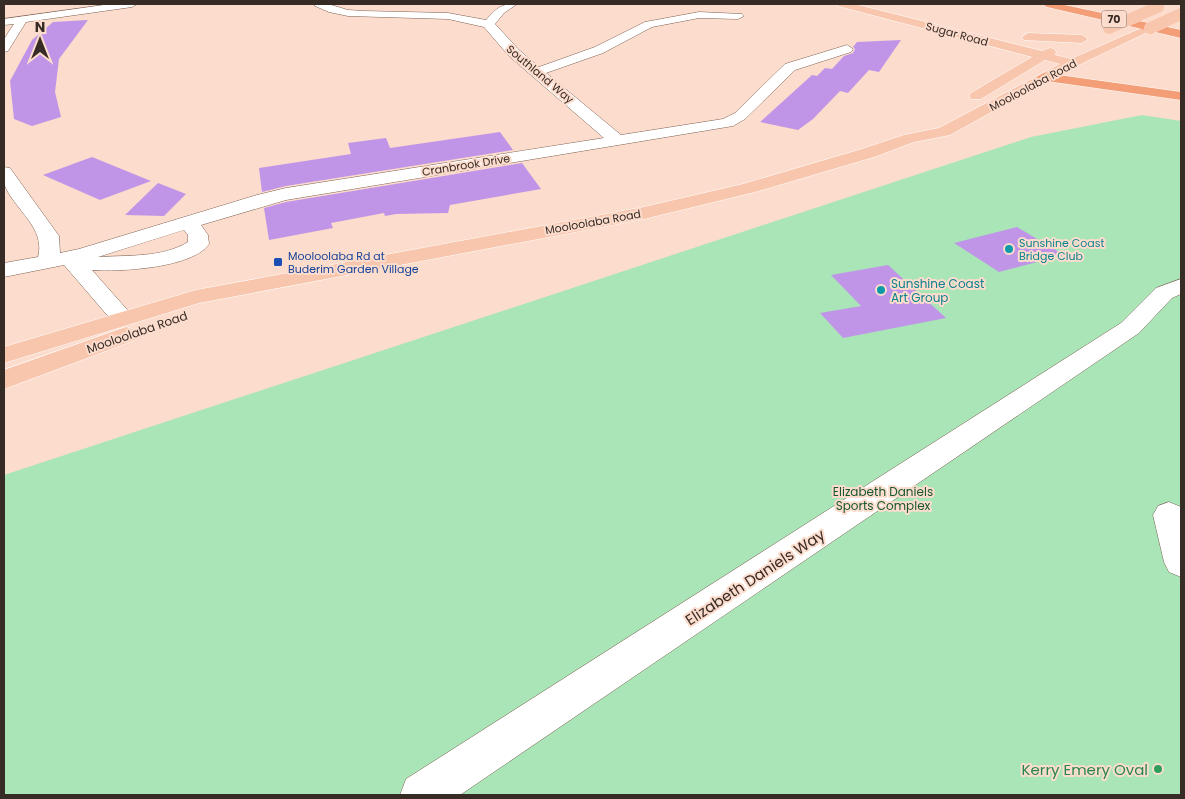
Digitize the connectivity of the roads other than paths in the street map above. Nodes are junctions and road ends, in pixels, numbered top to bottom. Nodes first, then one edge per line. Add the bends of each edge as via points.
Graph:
1 (132, 4) edge
2 (319, 4) edge
3 (512, 4) edge
4 (842, 4) edge
5 (866, 4) edge
6 (1047, 4) edge
7 (1162, 5) edge
8 (1127, 10) dead end
9 (1181, 14) edge
10 (738, 16) dead end
11 (22, 20) junction
12 (1181, 21) edge
13 (4, 22) edge
14 (490, 24) junction
15 (1095, 33) junction
16 (1181, 34) edge
17 (986, 38) junction
18 (4, 48) edge
19 (846, 49) dead end
20 (1047, 54) junction
21 (1077, 61) junction
22 (1009, 64) junction
23 (1095, 69) dead end
24 (537, 72) junction
25 (1113, 73) dead end
26 (1044, 77) junction
27 (1181, 89) edge
28 (1181, 96) edge
29 (963, 103) dead end
30 (928, 121) dead end
31 (910, 138) junction
32 (618, 141) junction
33 (4, 172) edge
34 (73, 262) junction
35 (47, 263) junction
36 (4, 270) edge
37 (271, 284) junction
38 (1181, 286) edge
39 (122, 318) junction
40 (4, 355) edge
41 (4, 380) edge
42 (1169, 515) dead end
43 (1181, 562) edge
44 (422, 795) edge

1 - 11 street
2 - 14 street via 348,13 446,16
3 - 14 street via 500,11
4 - 17 main road, Sugar Road
5 - 17 main road, Sugar Road
6 - 16 highway, 70
7 - 15 main road, Mooloolaba Road, bridge
8 - 12 highway, 70
9 - 21 main road, Mooloolaba Road, bridge
10 - 24 street via 699,15 649,24 599,50
11 - 13 street
11 - 18 street
14 - 24 street, Southland Way via 490,29 502,42
15 - 17 main road
15 - 20 main road, Mooloolaba Road
17 - 20 main road, Sugar Road
17 - 22 main road
19 - 32 street, Cranbrook Drive via 790,67 732,121
20 - 21 main road, Sugar Road
20 - 22 main road, Mooloolaba Road
21 - 23 highway
21 - 26 main road, Mooloolaba Road
22 - 29 main road, Mooloolaba Road via 985,91
24 - 32 street, Southland Way
25 - 27 highway
26 - 28 highway
26 - 31 main road, Mooloolaba Road via 944,132
30 - 31 main road, Mooloolaba Road via 921,124
31 - 37 main road, Mooloolaba Road via 748,188 644,213
32 - 34 street, Cranbrook Drive via 286,194 189,222 198,234 199,244 190,251 157,259
33 - 35 street via 49,236 51,248
34 - 35 street
34 - 39 street
35 - 36 street
37 - 39 main road, Mooloolaba Road via 196,297
37 - 41 main road, Mooloolaba Road
38 - 44 street, Elizabeth Daniels Way via 1164,293 1130,328
39 - 40 main road, Mooloolaba Road
42 - 43 street

